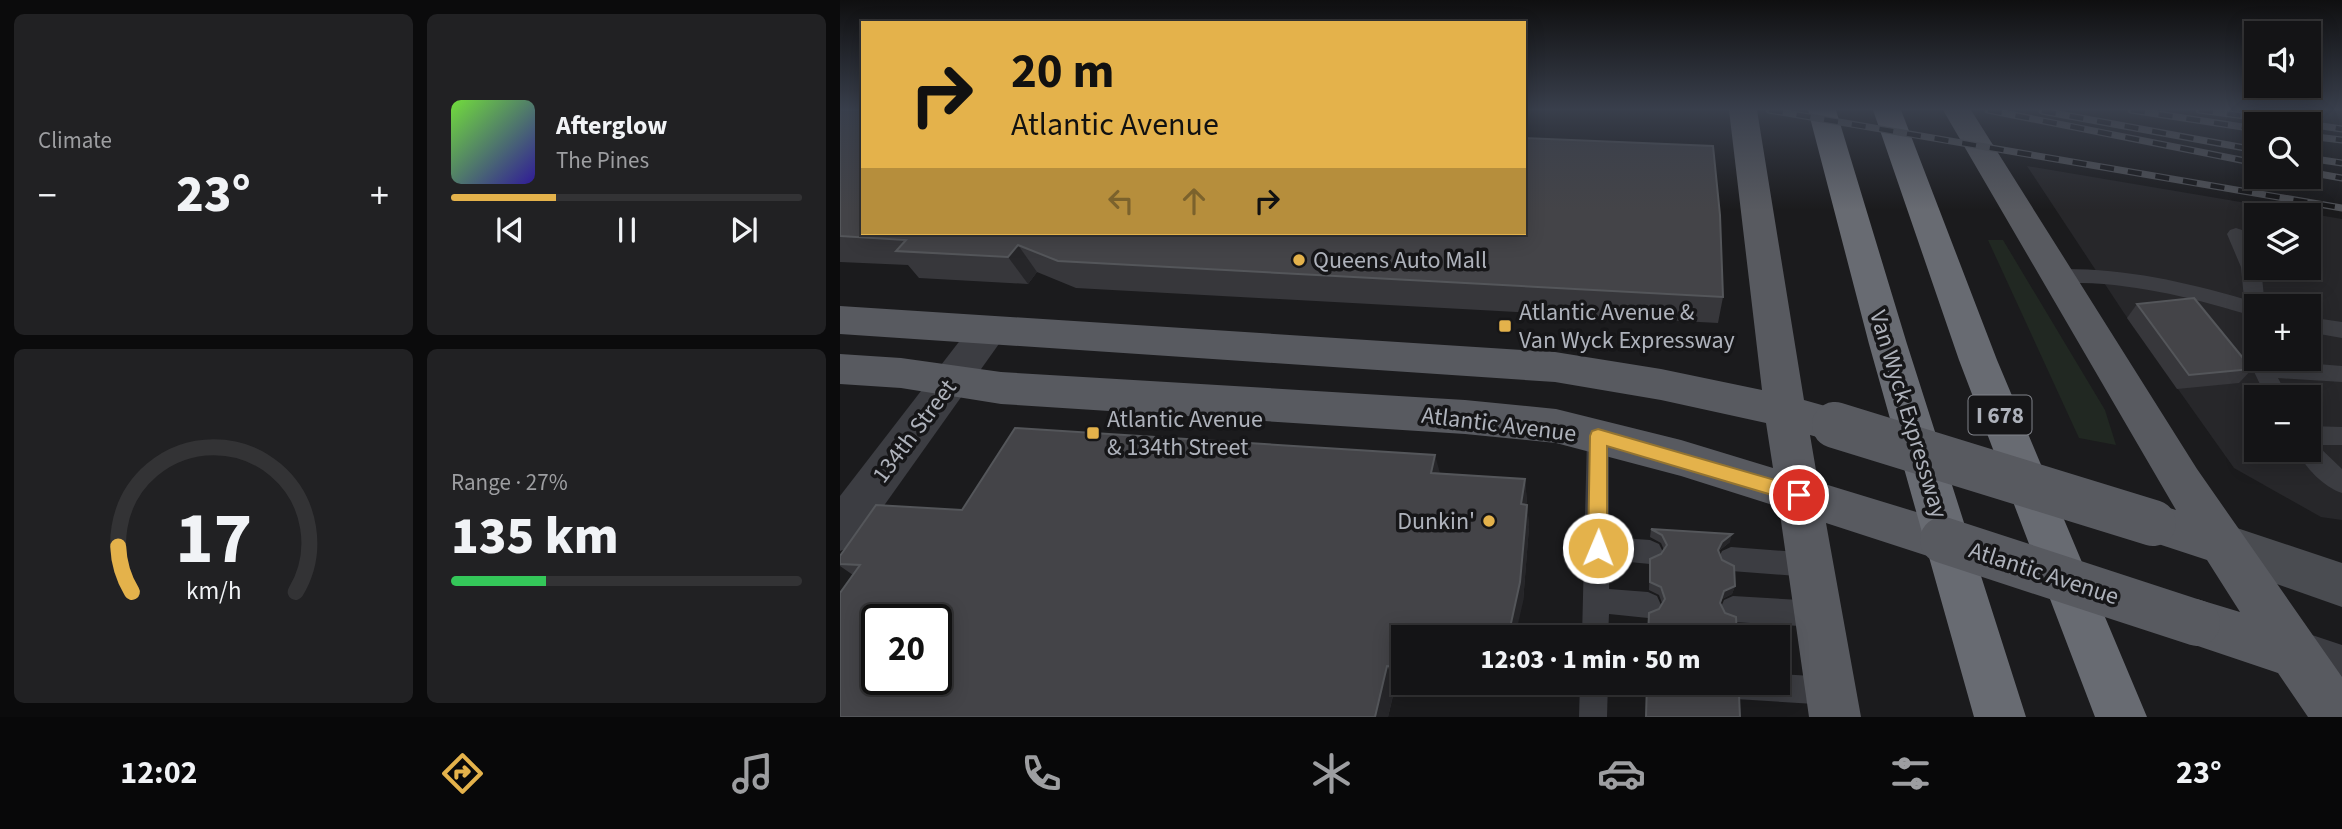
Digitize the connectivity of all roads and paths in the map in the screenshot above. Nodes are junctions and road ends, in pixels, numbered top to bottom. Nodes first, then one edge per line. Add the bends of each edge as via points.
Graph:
1 (1749, 143) edge
2 (1831, 143) edge
3 (1900, 143) edge
4 (1977, 143) edge
5 (2236, 234) dead end
6 (2057, 276) junction
7 (2254, 294) edge
8 (2244, 306) edge
9 (840, 320) edge
10 (2321, 326) edge
11 (2342, 330) edge
12 (988, 331) junction
13 (840, 369) edge
14 (2320, 371) edge
15 (2342, 374) edge
16 (952, 380) junction
17 (1785, 411) junction
18 (2321, 435) edge
19 (1598, 436) junction
20 (2342, 436) edge
21 (2319, 462) edge
22 (2342, 482) edge
23 (1799, 495) junction
24 (840, 531) edge
25 (2222, 544) junction
26 (1598, 548) junction
27 (1650, 552) dead end
28 (1731, 559) dead end
29 (1810, 565) junction
30 (2342, 585) edge
31 (1596, 601) junction
32 (1648, 605) dead end
33 (1733, 609) dead end
34 (1818, 614) junction
35 (1595, 625) edge
36 (2294, 654) junction
37 (2342, 670) edge
38 (1594, 695) edge
39 (1787, 695) edge
40 (1833, 704) edge
41 (1593, 717) edge
42 (2000, 717) edge
43 (2121, 717) edge
44 (2339, 717) edge

1 - 17 main road
2 - 42 highway, Van Wyck Expressway
3 - 43 highway, I 678 via 1979,360
4 - 6 main road
5 - 7 lane via 2251,267
6 - 8 lane via 2135,277
6 - 25 main road
9 - 12 main road
10 - 11 lane
12 - 16 street, 134th Street
12 - 17 main road via 1555,367
13 - 16 main road, Atlantic Avenue
14 - 15 lane
16 - 19 main road, Atlantic Avenue via 1001,388 1465,417 1556,426
16 - 24 street, 134th Street
17 - 23 main road
17 - 25 main road, bridge
18 - 20 lane
19 - 23 main road, Atlantic Avenue
19 - 26 lane
21 - 22 lane
23 - 29 main road
23 - 36 main road, Atlantic Avenue, bridge
25 - 30 main road
25 - 36 main road
26 - 27 lane
26 - 31 lane
28 - 29 lane
29 - 34 main road
31 - 32 lane
31 - 35 lane
33 - 34 lane
34 - 40 main road
36 - 37 street
36 - 44 main road
38 - 41 lane
39 - 40 lane

